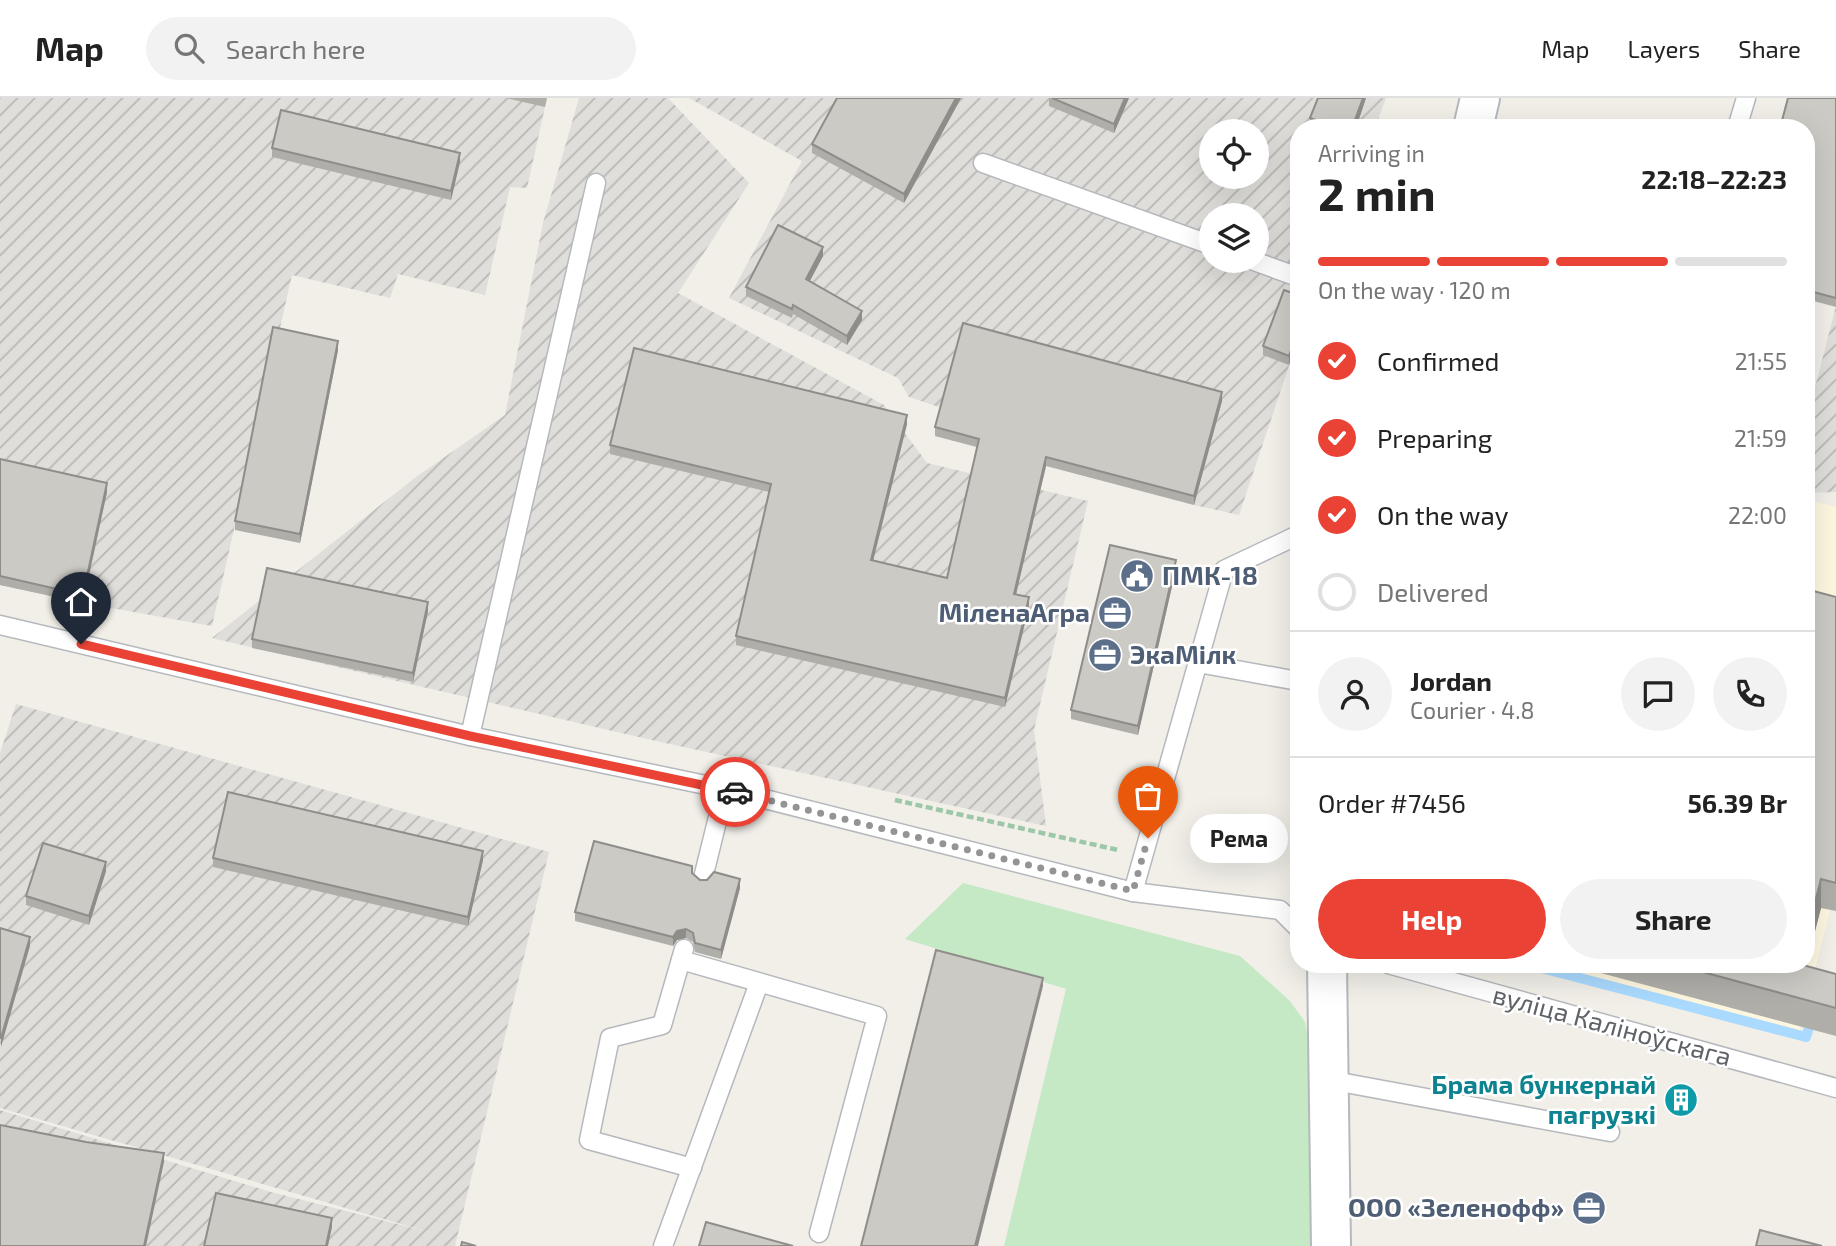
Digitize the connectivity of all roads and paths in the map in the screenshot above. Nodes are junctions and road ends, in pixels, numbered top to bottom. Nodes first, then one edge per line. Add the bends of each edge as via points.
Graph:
1 (1480, 98) edge
2 (1746, 98) edge
3 (1475, 119) edge
4 (1740, 119) edge
5 (983, 163) dead end
6 (596, 183) dead end
7 (1199, 241) edge
8 (1269, 266) edge
9 (1290, 274) edge
10 (1290, 539) edge
11 (0, 625) edge
12 (1198, 663) junction
13 (1290, 680) edge
14 (470, 736) junction
15 (725, 789) junction
16 (703, 878) edge
17 (1133, 891) junction
18 (1290, 920) edge
19 (1327, 973) edge
20 (1421, 973) edge
21 (759, 983) junction
22 (1329, 1080) junction
23 (1836, 1088) edge
24 (1610, 1132) dead end
25 (692, 1168) junction
26 (819, 1233) dead end
27 (663, 1246) edge
28 (1331, 1246) edge

1 - 3 street
2 - 4 lane
5 - 7 lane
6 - 14 lane
8 - 9 lane
10 - 12 lane via 1224,570
11 - 14 lane
12 - 13 lane
12 - 17 lane
14 - 15 lane
15 - 16 lane
15 - 17 lane
17 - 18 lane via 1280,910
19 - 22 street
20 - 23 lane, вуліца Каліноўскага
21 - 25 lane
21 - 25 lane via 682,955 662,1025 610,1038 589,1140
21 - 26 lane via 877,1016
22 - 24 lane
22 - 28 street
25 - 27 lane

